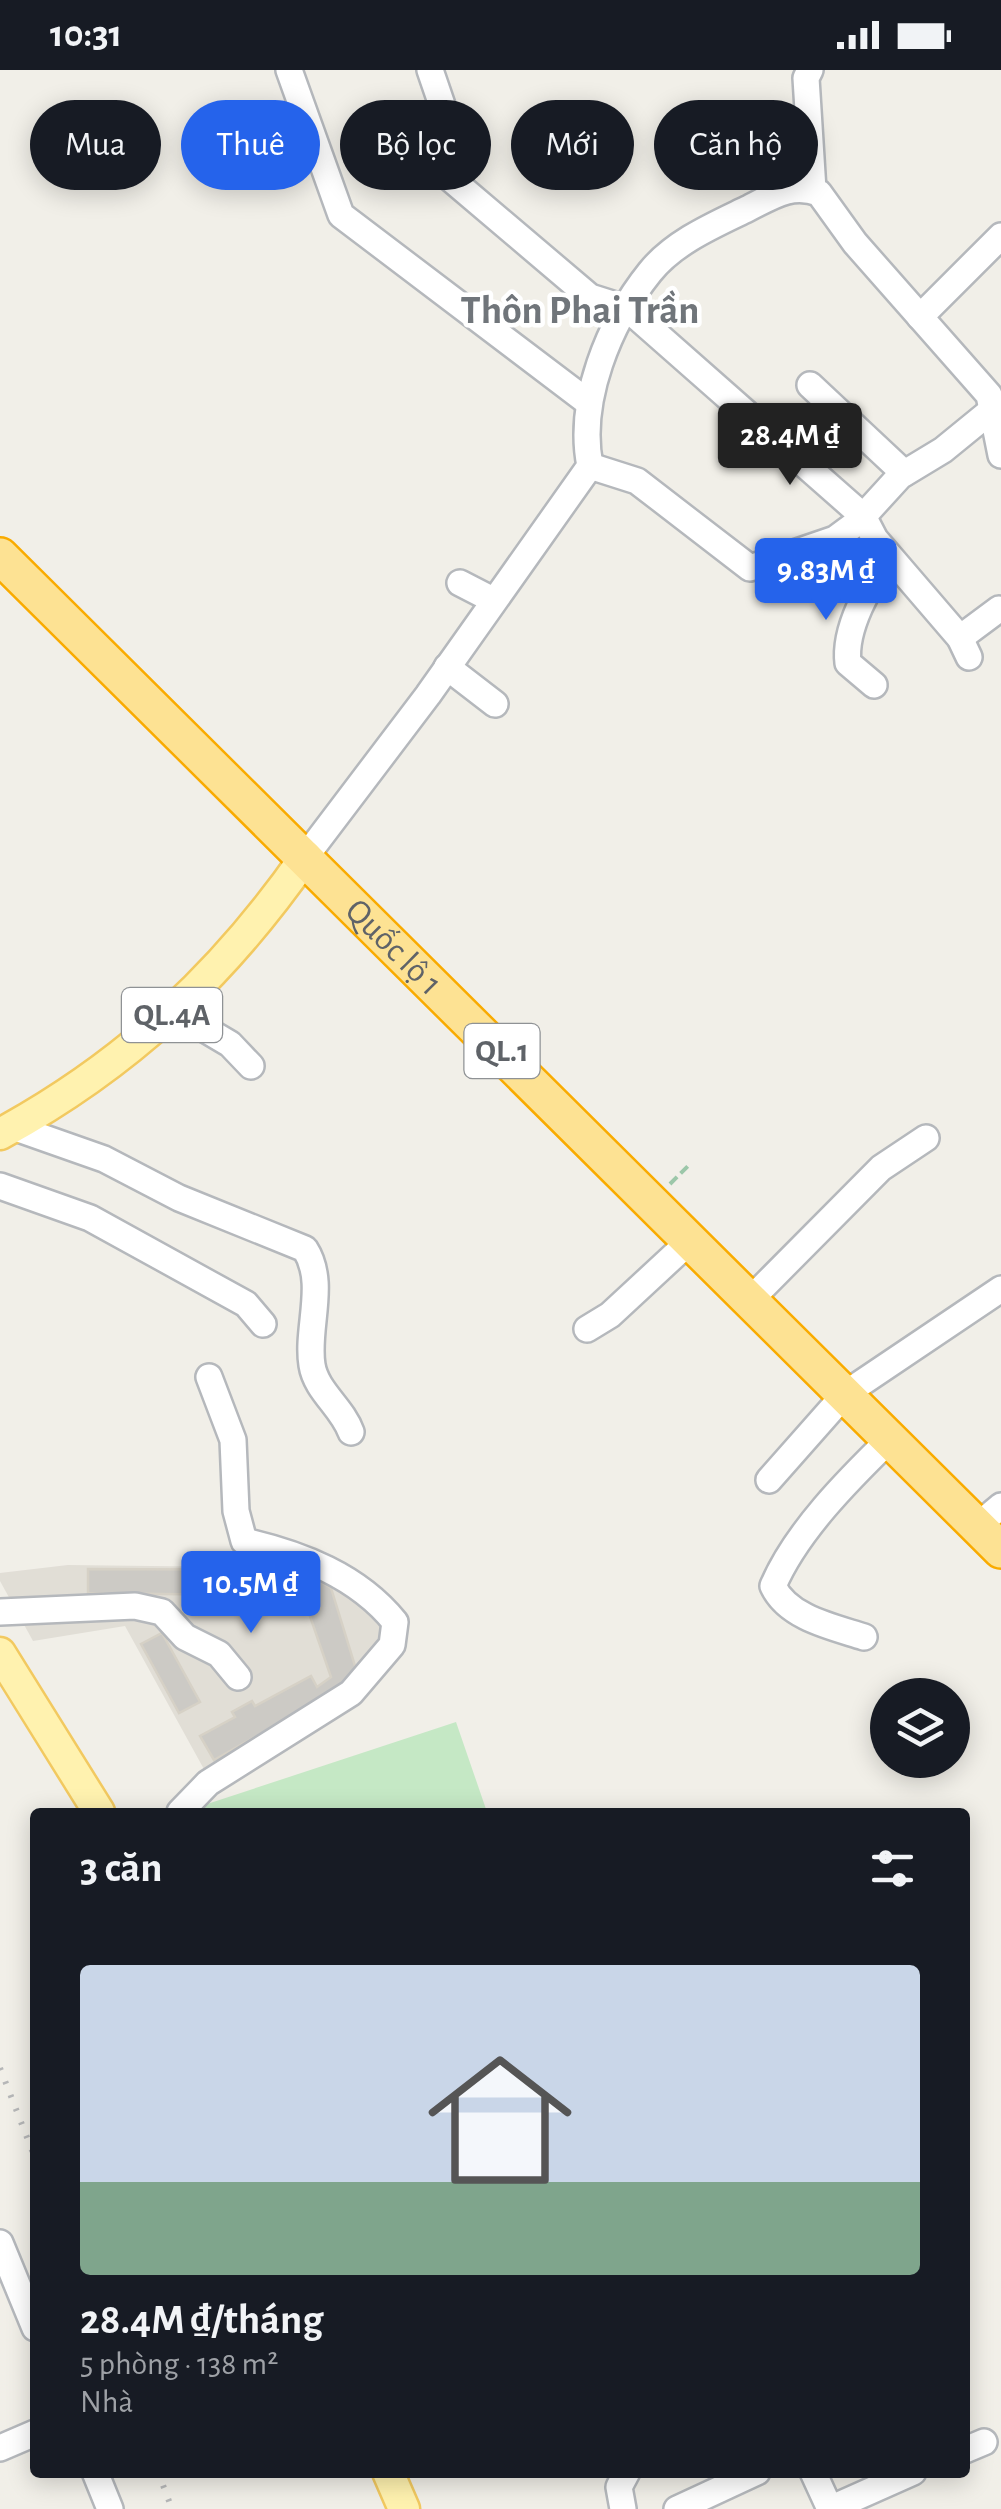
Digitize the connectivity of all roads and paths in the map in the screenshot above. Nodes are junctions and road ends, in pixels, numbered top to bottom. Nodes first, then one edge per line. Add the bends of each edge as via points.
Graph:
1 (289, 70) edge
2 (430, 70) edge
3 (810, 70) edge
4 (807, 100) edge
5 (786, 190) edge
6 (813, 190) edge
7 (1001, 236) edge
8 (628, 309) junction
9 (920, 317) junction
10 (810, 385) dead end
11 (994, 402) edge
12 (589, 403) junction
13 (1001, 455) edge
14 (590, 466) junction
15 (904, 473) junction
16 (863, 516) junction
17 (0, 556) edge
18 (892, 560) junction
19 (460, 582) dead end
20 (493, 600) junction
21 (999, 609) edge
22 (447, 667) junction
23 (874, 685) dead end
24 (496, 704) dead end
25 (306, 856) junction
26 (176, 1012) junction
27 (251, 1066) dead end
28 (6, 1131) edge
29 (926, 1138) dead end
30 (691, 1163) dead end
31 (0, 1186) edge
32 (652, 1201) junction
33 (691, 1240) junction
34 (1001, 1289) edge
35 (751, 1299) junction
36 (263, 1324) dead end
37 (588, 1328) dead end
38 (209, 1377) dead end
39 (845, 1394) junction
40 (351, 1432) dead end
41 (890, 1439) junction
42 (769, 1480) dead end
43 (993, 1527) edge
44 (0, 1612) edge
45 (864, 1637) dead end
46 (0, 1652) edge
47 (238, 1677) dead end
48 (97, 1808) edge
49 (184, 1808) edge
50 (0, 2243) edge
51 (30, 2316) edge
52 (30, 2435) edge
53 (0, 2448) edge
54 (97, 2478) edge
55 (391, 2478) edge
56 (624, 2478) edge
57 (744, 2478) edge
58 (816, 2478) edge
59 (899, 2478) edge
60 (682, 2508) edge
61 (110, 2509) edge
62 (404, 2509) edge
63 (623, 2509) edge
64 (830, 2509) edge

1 - 12 street via 341,214
2 - 8 street via 442,106 433,160 438,168 590,297
3 - 4 street
5 - 8 street via 696,234 651,270
6 - 9 street via 829,200 855,243
7 - 9 street
8 - 12 street
8 - 16 street
9 - 11 street
10 - 15 street
11 - 13 street
11 - 15 street via 943,450
12 - 14 street via 584,437
14 - 16 street via 637,481 750,568 835,539
14 - 20 street
15 - 16 street
16 - 18 street
17 - 25 highway, Quốc lộ 1 / QL.1
18 - 21 street via 965,647
18 - 23 street via 872,584 847,654 848,663
19 - 20 street
20 - 22 street
22 - 24 street
22 - 25 street
25 - 26 main road, QL.4A via 259,923
25 - 32 highway, Quốc lộ 1 / QL.1
26 - 27 street via 230,1044
26 - 28 main road, QL.4A
28 - 40 street via 104,1159 305,1250 314,1282 312,1370
29 - 35 street via 881,1168
30 - 32 path
31 - 36 street via 90,1218 246,1304
32 - 33 highway, Quốc lộ 1 / QL.1
33 - 35 highway, Quốc lộ 1 / QL.1
33 - 37 street via 610,1316
34 - 39 street
35 - 39 highway, Quốc lộ 1 / QL.1
38 - 49 street via 233,1440 244,1541 317,1564 379,1599 394,1622 392,1645 351,1694 208,1782
39 - 41 highway, Quốc lộ 1 / QL.1
39 - 42 street
41 - 43 highway, Quốc lộ 1 / QL.1
41 - 45 street via 783,1563 773,1586 779,1599 814,1620
44 - 47 street via 135,1606 162,1612 185,1638 220,1654
46 - 48 main road
50 - 51 street
52 - 53 street
54 - 61 street
55 - 62 main road
56 - 63 street
57 - 60 street
58 - 64 street
59 - 64 street

